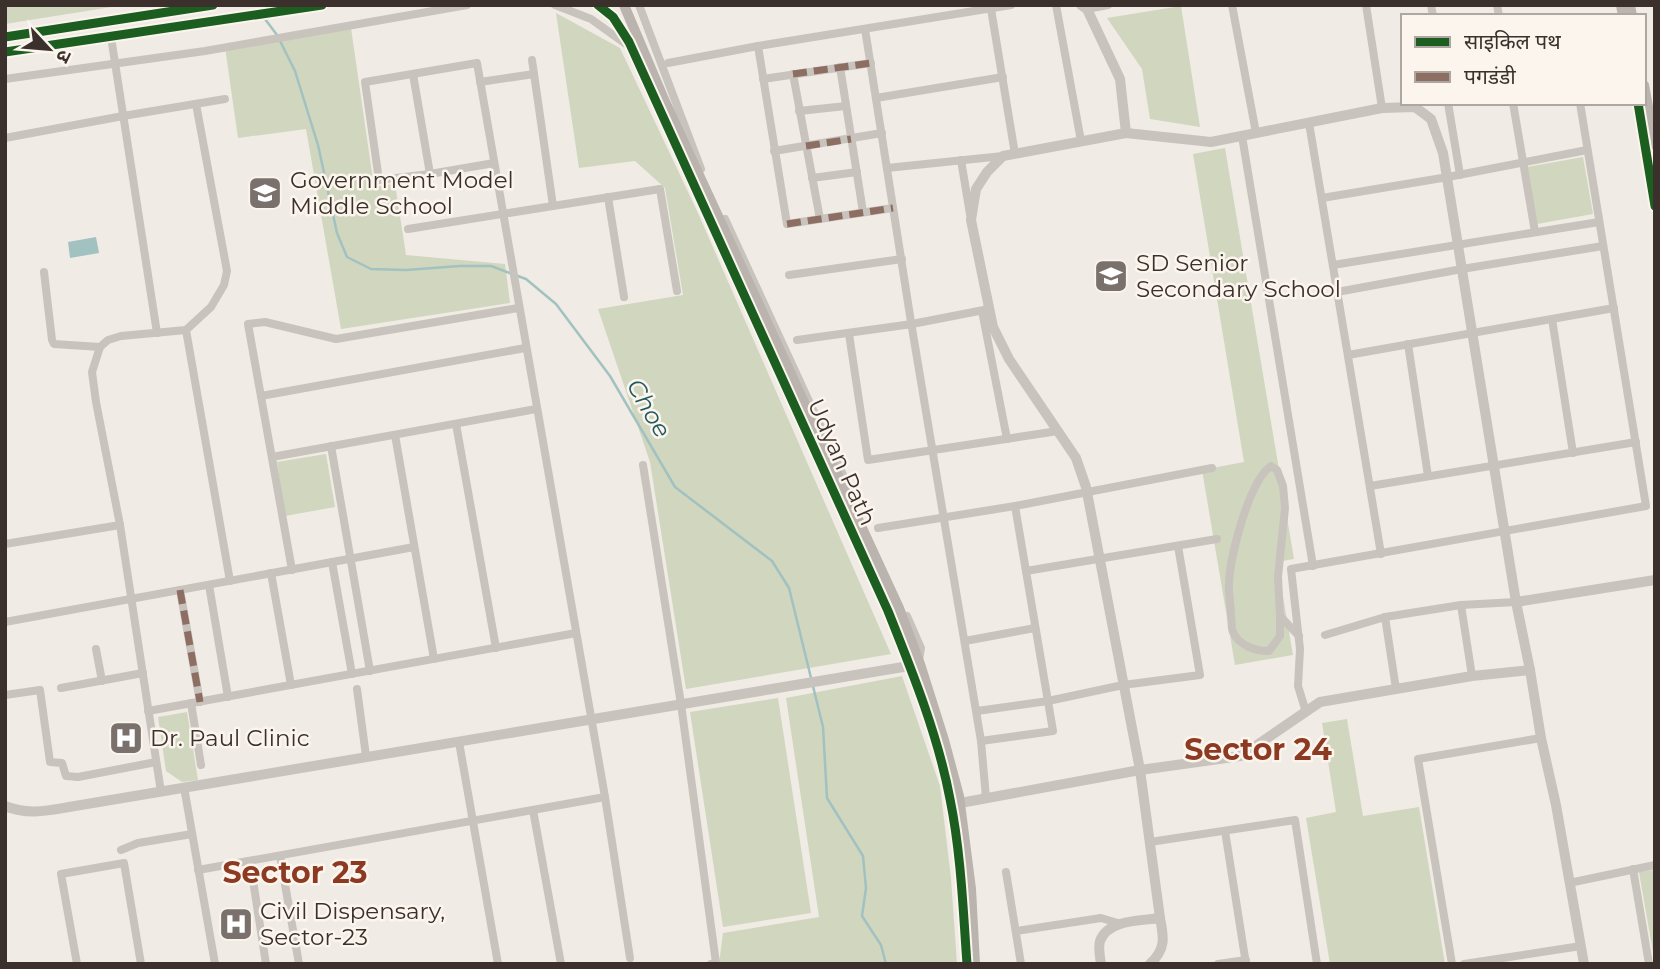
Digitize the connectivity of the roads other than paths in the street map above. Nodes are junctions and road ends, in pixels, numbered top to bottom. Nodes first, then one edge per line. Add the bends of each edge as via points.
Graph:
1 (213, 5) edge
2 (321, 5) edge
3 (467, 5) edge
4 (555, 5) edge
5 (598, 5) edge
6 (624, 5) edge
7 (639, 5) edge
8 (1012, 5) edge
9 (1056, 5) edge
10 (1108, 5) edge
11 (1232, 5) edge
12 (1366, 5) edge
13 (1084, 7) edge
14 (991, 9) junction
15 (865, 29) junction
16 (5, 37) edge
17 (111, 37) junction
18 (758, 46) junction
19 (632, 49) junction
20 (5, 52) edge
21 (532, 60) dead end
22 (667, 63) dead end
23 (871, 63) junction
24 (115, 64) junction
25 (840, 67) junction
26 (413, 74) junction
27 (534, 74) junction
28 (793, 74) junction
29 (1003, 77) junction
30 (5, 79) edge
31 (763, 79) junction
32 (480, 82) junction
33 (1646, 96) edge
34 (876, 98) junction
35 (225, 99) dead end
36 (196, 104) junction
37 (1448, 105) edge
38 (1513, 105) edge
39 (1580, 105) edge
40 (1638, 105) edge
41 (846, 106) junction
42 (1382, 108) junction
43 (799, 111) junction
44 (123, 116) junction
45 (1309, 123) junction
46 (881, 133) junction
47 (1126, 133) junction
48 (1255, 134) junction
49 (1242, 136) junction
50 (5, 138) edge
51 (851, 139) junction
52 (1081, 141) junction
53 (1655, 145) edge
54 (806, 146) junction
55 (1587, 150) junction
56 (774, 151) junction
57 (1016, 154) junction
58 (1003, 156) junction
59 (961, 160) junction
60 (1523, 162) junction
61 (494, 163) junction
62 (887, 168) junction
63 (857, 172) junction
64 (430, 174) junction
65 (1460, 175) junction
66 (1448, 177) junction
67 (812, 178) junction
68 (608, 197) junction
69 (1322, 198) junction
70 (553, 206) junction
71 (1655, 206) edge
72 (894, 208) junction
73 (863, 212) junction
74 (502, 214) junction
75 (820, 219) junction
76 (971, 220) junction
77 (1599, 222) junction
78 (408, 229) dead end
79 (1535, 232) junction
80 (1458, 244) junction
81 (1603, 247) junction
82 (902, 259) junction
83 (1333, 265) junction
84 (1462, 270) junction
85 (44, 272) dead end
86 (789, 275) dead end
87 (677, 291) dead end
88 (1337, 292) junction
89 (624, 298) dead end
90 (518, 308) junction
91 (1614, 308) junction
92 (986, 310) junction
93 (1552, 319) junction
94 (912, 324) junction
95 (186, 330) junction
96 (158, 332) junction
97 (1472, 333) junction
98 (849, 334) junction
99 (797, 341) dead end
100 (1408, 344) junction
101 (100, 347) junction
102 (525, 348) junction
103 (1348, 355) junction
104 (261, 396) junction
105 (536, 409) junction
106 (456, 424) junction
107 (1058, 431) junction
108 (394, 435) junction
109 (1007, 439) junction
110 (1636, 442) junction
111 (331, 446) junction
112 (933, 450) junction
113 (1573, 453) junction
114 (272, 457) junction
115 (643, 465) dead end
116 (1493, 466) junction
117 (1212, 468) dead end
118 (1429, 477) junction
119 (1370, 486) junction
120 (1087, 491) junction
121 (1015, 506) junction
122 (944, 517) junction
123 (120, 525) junction
124 (878, 528) dead end
125 (1504, 533) junction
126 (1217, 539) dead end
127 (5, 544) edge
128 (1178, 546) junction
129 (414, 548) junction
130 (1381, 554) junction
131 (351, 559) junction
132 (1099, 559) junction
133 (332, 562) junction
134 (1314, 566) junction
135 (292, 570) junction
136 (1026, 571) junction
137 (271, 573) junction
138 (1655, 580) edge
139 (230, 581) junction
140 (209, 585) junction
141 (180, 590) junction
142 (131, 599) junction
143 (1516, 602) junction
144 (1461, 605) junction
145 (1280, 616) junction
146 (1385, 617) junction
147 (5, 622) edge
148 (1035, 628) junction
149 (576, 633) junction
150 (1325, 635) dead end
151 (1299, 636) junction
152 (965, 641) junction
153 (496, 648) junction
154 (96, 649) dead end
155 (434, 659) junction
156 (916, 664) junction
157 (1530, 670) junction
158 (370, 671) junction
159 (143, 673) junction
160 (352, 674) junction
161 (1472, 676) junction
162 (102, 681) junction
163 (291, 685) junction
164 (1123, 685) junction
165 (61, 688) dead end
166 (357, 689) dead end
167 (1396, 689) junction
168 (5, 695) edge
169 (228, 697) junction
170 (1048, 701) junction
171 (195, 703) junction
172 (681, 704) junction
173 (148, 711) junction
174 (976, 711) junction
175 (1306, 712) junction
176 (591, 720) junction
177 (1541, 738) junction
178 (981, 741) junction
179 (459, 742) junction
180 (366, 756) junction
181 (156, 762) junction
182 (201, 765) dead end
183 (1140, 770) junction
184 (184, 787) junction
185 (161, 792) junction
186 (605, 797) junction
187 (986, 798) junction
188 (955, 804) junction
189 (5, 806) edge
190 (533, 810) junction
191 (473, 821) junction
192 (1225, 831) junction
193 (192, 834) junction
194 (1150, 842) junction
195 (121, 850) dead end
196 (280, 856) junction
197 (250, 861) junction
198 (1655, 865) edge
199 (1633, 869) junction
200 (198, 870) junction
201 (1006, 872) dead end
202 (1569, 883) junction
203 (1160, 918) junction
204 (1121, 923) junction
205 (1016, 931) junction
206 (1580, 946) junction
207 (630, 958) dead end
208 (1246, 962) edge
209 (77, 964) edge
210 (141, 964) edge
211 (215, 964) edge
212 (267, 964) edge
213 (299, 964) edge
214 (498, 964) edge
215 (561, 964) edge
216 (711, 964) edge
217 (967, 964) edge
218 (975, 964) edge
219 (1021, 964) edge
220 (1101, 964) edge
221 (1151, 964) edge
222 (1218, 964) edge
223 (1317, 964) edge
224 (1452, 964) edge
225 (1464, 964) edge
226 (1584, 964) edge
227 (1649, 964) edge

1 - 16 main road
2 - 17 main road
3 - 24 street
4 - 19 street via 591,19
5 - 19 main road, Udyan Path via 613,17
6 - 156 main road, Udyan Path via 898,608
7 - 156 street via 704,175 921,648
8 - 14 street
9 - 52 street
10 - 13 street
11 - 48 street
12 - 42 street
13 - 47 street via 1120,79
14 - 15 street
14 - 29 street
15 - 18 street
15 - 23 street
17 - 20 main road
17 - 24 street
18 - 22 street
18 - 31 street
19 - 156 main road, Udyan Path
21 - 27 street
23 - 25 street
23 - 34 street
24 - 30 street
24 - 44 street
25 - 28 street
25 - 41 street
26 - 32 street via 477,63
26 - 64 street
26 - 64 street via 365,82 379,180
27 - 32 street
27 - 70 street
28 - 31 street
28 - 43 street
29 - 34 street
29 - 57 street
31 - 56 street
32 - 61 street
33 - 53 main road
34 - 46 street
35 - 36 street
36 - 44 street
36 - 95 street via 227,271 211,307
37 - 65 street
38 - 60 street
39 - 55 street
40 - 71 main road
41 - 43 street
41 - 51 street
42 - 45 street
42 - 66 street via 1415,107 1431,120
43 - 54 street
44 - 50 street
44 - 96 street
45 - 48 street
45 - 69 street
46 - 51 street
46 - 62 street
47 - 49 street via 1211,142
47 - 52 street
48 - 49 street
49 - 134 street
51 - 54 street
51 - 63 street
52 - 57 street
54 - 56 street
54 - 67 street
55 - 60 street
55 - 77 street
56 - 75 street via 787,224
57 - 58 street
58 - 59 street
58 - 76 street via 976,189
59 - 62 street
59 - 76 street
60 - 65 street
60 - 79 street
61 - 64 street
61 - 74 street
62 - 72 street
63 - 67 street
63 - 73 street
65 - 66 street
66 - 69 street
66 - 80 street
67 - 75 street
68 - 70 street
68 - 87 street via 660,189
68 - 89 street
69 - 83 street
70 - 74 street
72 - 73 street
72 - 82 street
73 - 75 street
74 - 78 street
74 - 90 street
76 - 92 street
77 - 79 street
77 - 81 street
79 - 80 street
80 - 83 street
80 - 84 street
81 - 84 street
81 - 91 street
82 - 86 street
82 - 94 street
83 - 88 street
84 - 88 street
84 - 97 street
85 - 101 street via 54,344
88 - 103 street
90 - 102 street
90 - 104 street via 336,339 265,322 248,324
91 - 93 street
91 - 110 street
92 - 94 street
92 - 107 street via 1009,359
92 - 109 street
93 - 97 street
93 - 113 street
94 - 98 street
94 - 112 street
95 - 96 street
95 - 139 street
96 - 101 street via 121,336
97 - 100 street
97 - 116 street
98 - 99 street
98 - 112 street via 868,460
100 - 103 street
100 - 118 street
101 - 123 street via 92,372
102 - 104 street
102 - 105 street
103 - 119 street
104 - 114 street
105 - 106 street
105 - 149 street
106 - 108 street
106 - 153 street
107 - 109 street
107 - 120 street via 1076,458
108 - 111 street
108 - 129 street
109 - 112 street
110 - 113 street
110 - 125 street via 1646,506
111 - 114 street
111 - 131 street
112 - 122 street
113 - 116 street
114 - 135 street
115 - 172 street
116 - 118 street
116 - 125 street
117 - 120 street
118 - 119 street
119 - 130 street
120 - 121 street
120 - 132 street
121 - 122 street
121 - 136 street
122 - 124 street
122 - 152 street
123 - 127 street
123 - 142 street
125 - 130 street
125 - 143 street
126 - 128 street
128 - 132 street
128 - 164 street via 1200,675
129 - 131 street
129 - 155 street
130 - 134 street
131 - 133 street
131 - 158 street
132 - 136 street
132 - 164 street
133 - 135 street
133 - 160 street
134 - 151 street via 1291,569
135 - 137 street
136 - 148 street
137 - 139 street
137 - 163 street
138 - 143 street
139 - 140 street
140 - 141 street
140 - 169 street
141 - 142 street
141 - 171 street
142 - 147 street
142 - 159 street
143 - 144 street
143 - 157 street
144 - 146 street
144 - 161 street
145 - 145 street via 1278,577 1285,508 1283,486 1277,470 1270,466 1246,504 1238,535 1229,582 1233,632 1255,651 1269,651 1280,636
145 - 151 street
146 - 150 street
146 - 167 street
148 - 152 street
148 - 170 street
149 - 153 street
149 - 176 street
151 - 175 street via 1298,686
152 - 174 street
153 - 155 street
154 - 162 street
155 - 158 street
156 - 172 street
156 - 188 main road, Udyan Path
157 - 161 street
157 - 177 street
158 - 160 street
159 - 162 street
159 - 173 street
160 - 163 street
161 - 167 street
162 - 165 street
163 - 169 street
164 - 170 street
164 - 183 street
166 - 180 street
167 - 175 street via 1320,702
168 - 181 street via 40,690 50,762 62,764 66,776
169 - 171 street
170 - 174 street
170 - 178 street via 1053,731
171 - 173 street
171 - 182 street
172 - 176 street
172 - 216 street via 716,963
173 - 181 street
174 - 178 street
175 - 183 street via 1241,756
176 - 179 street
176 - 186 street
177 - 202 street
177 - 224 street via 1418,759
178 - 187 street
179 - 180 street
179 - 191 street
180 - 184 street
181 - 185 street
183 - 187 street
183 - 194 street
184 - 185 street
184 - 193 street
185 - 189 street via 35,813
186 - 190 street
186 - 207 street
187 - 188 street
188 - 217 main road, Udyan Path
188 - 218 main road, Udyan Path via 971,890
190 - 191 street
190 - 215 street
191 - 196 street
191 - 214 street
192 - 194 street
192 - 208 street
192 - 223 street via 1295,820
193 - 195 street
193 - 200 street
194 - 203 street
196 - 197 street
196 - 213 street
197 - 200 street
197 - 212 street
198 - 199 street
199 - 202 street
199 - 227 street
200 - 211 street
201 - 205 street
202 - 206 street
203 - 204 street
203 - 221 street via 1164,938 1160,954
204 - 205 street via 1101,918
204 - 220 street via 1108,929 1099,943
205 - 219 street
206 - 225 street
206 - 226 street
208 - 222 street
209 - 210 street via 61,874 124,863

